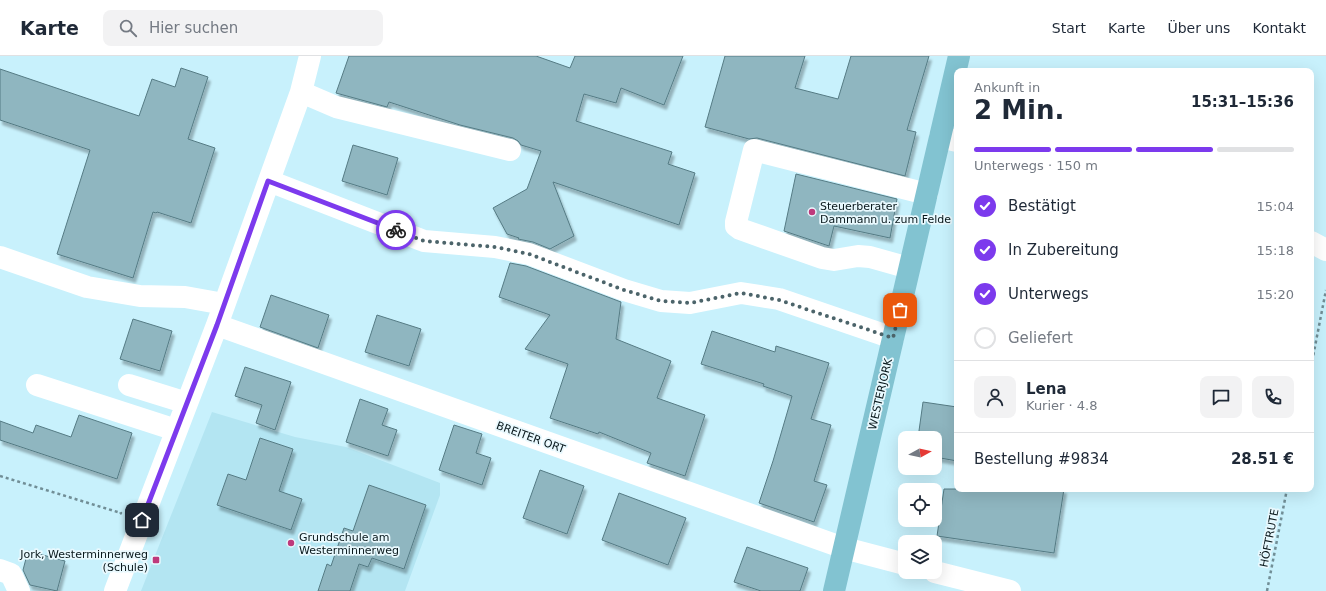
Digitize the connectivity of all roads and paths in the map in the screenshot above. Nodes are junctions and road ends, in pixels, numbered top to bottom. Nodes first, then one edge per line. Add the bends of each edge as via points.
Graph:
1 (310, 56) edge
2 (959, 56) edge
3 (958, 68) edge
4 (301, 92) junction
5 (954, 98) edge
6 (949, 139) edge
7 (510, 150) dead end
8 (268, 181) junction
9 (927, 194) junction
10 (1314, 244) edge
11 (1326, 250) edge
12 (0, 257) edge
13 (910, 268) junction
14 (1326, 290) edge
15 (224, 304) junction
16 (217, 325) junction
17 (893, 338) junction
18 (1314, 352) edge
19 (129, 385) dead end
20 (37, 386) dead end
21 (187, 403) junction
22 (176, 430) junction
23 (0, 476) edge
24 (1286, 492) edge
25 (118, 520) dead end
26 (844, 548) junction
27 (898, 562) edge
28 (0, 570) edge
29 (942, 574) edge
30 (19, 591) edge
31 (115, 591) edge
32 (834, 591) edge
33 (1010, 591) edge
34 (1267, 591) edge

1 - 4 street
2 - 3 main road, WESTERJORK
4 - 7 street via 336,107
4 - 8 street
5 - 6 main road, WESTERJORK
6 - 9 main road, WESTERJORK
8 - 15 street
8 - 17 street via 424,241 495,247 529,254 624,290 661,301 690,303 741,293 779,300
9 - 13 main road, WESTERJORK
9 - 13 street via 754,150 736,222 740,230 822,258 834,260 870,257
10 - 11 street
12 - 15 street via 88,287 140,296 185,297
13 - 17 main road, WESTERJORK
14 - 18 path
15 - 16 street
16 - 21 street
16 - 26 street, BREITER ORT
17 - 26 main road, WESTERJORK
19 - 21 street
20 - 22 street
21 - 22 street
22 - 31 street
23 - 25 path via 121,513
24 - 34 path, HÖFTRUTE
26 - 27 street, BREITER ORT
26 - 32 main road, WESTERJORK
28 - 30 street via 11,574
29 - 33 street

